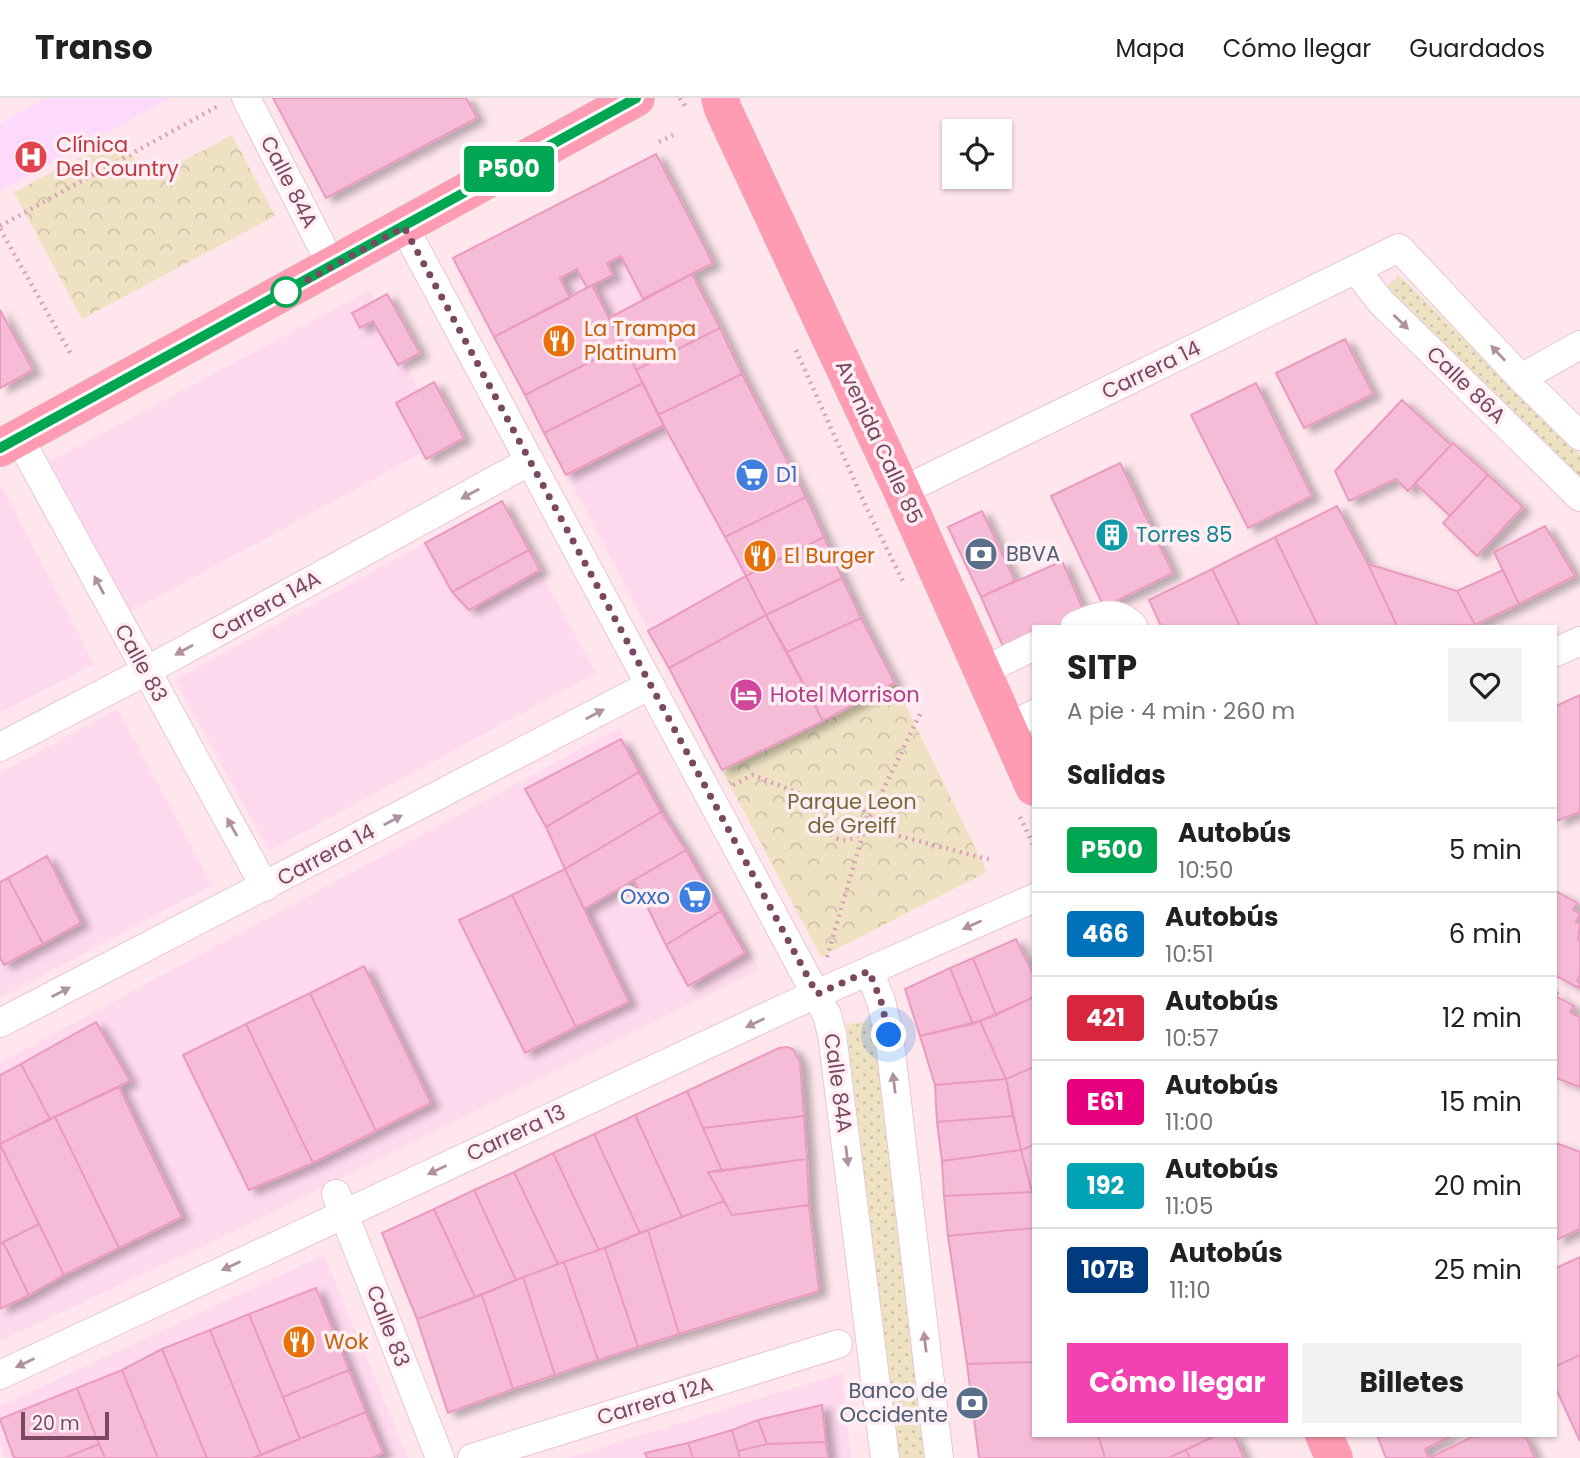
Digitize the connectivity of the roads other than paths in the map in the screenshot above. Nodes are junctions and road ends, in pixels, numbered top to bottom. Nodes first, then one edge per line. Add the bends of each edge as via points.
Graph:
1 (636, 98) edge
2 (720, 98) edge
3 (238, 99) edge
4 (404, 227) junction
5 (1399, 248) joint
6 (332, 266) junction
7 (1356, 270) junction
8 (1580, 345) edge
9 (1521, 378) junction
10 (1580, 436) edge
11 (10, 443) edge
12 (530, 461) junction
13 (902, 491) junction
14 (1580, 497) edge
15 (1076, 625) edge
16 (1132, 625) edge
17 (1580, 641) edge
18 (1032, 647) edge
19 (1557, 652) edge
20 (146, 671) junction
21 (983, 671) junction
22 (650, 685) junction
23 (1021, 720) edge
24 (0, 747) edge
25 (1032, 778) edge
26 (265, 887) junction
27 (1032, 899) edge
28 (869, 971) junction
29 (817, 994) junction
30 (0, 1023) edge
31 (340, 1204) junction
32 (838, 1344) dead end
33 (0, 1375) edge
34 (1325, 1437) edge
35 (440, 1458) edge
36 (472, 1458) edge
37 (885, 1458) edge
38 (939, 1458) edge
39 (1334, 1458) edge

1 - 4 main road
2 - 13 main road, Avenida Calle 85
3 - 6 street, Calle 84A
4 - 6 main road
4 - 12 street, Calle 84A
5 - 7 street, Carrera 14
9 -> 5 street, Calle 86A
6 - 11 main road
7 - 13 street, Carrera 14
7 -> 14 street, Calle 86A via 1381,302
8 - 9 street
9 - 10 street, Calle 86A
20 -> 11 street, Calle 83
12 -> 20 street, Carrera 14A
12 - 22 street, Calle 84A
13 - 21 main road, Avenida Calle 85
15 - 16 street via 1106,614 1118,615
17 - 19 street
18 - 21 street
20 - 24 street, Carrera 14A
26 -> 20 street, Calle 83
21 - 23 main road, Avenida Calle 85
26 -> 22 street, Carrera 14
22 - 29 street, Calle 84A
23 - 25 main road, Avenida Calle 85
30 -> 26 street, Carrera 14
27 -> 28 street, Carrera 13
28 - 29 street, Carrera 13
38 -> 28 street via 889,1035
29 -> 31 street, Carrera 13
29 -> 37 street, Calle 84A via 832,1034
31 -> 33 street, Carrera 13
31 - 35 street, Calle 83
32 - 36 street, Carrera 12A
34 - 39 main road

